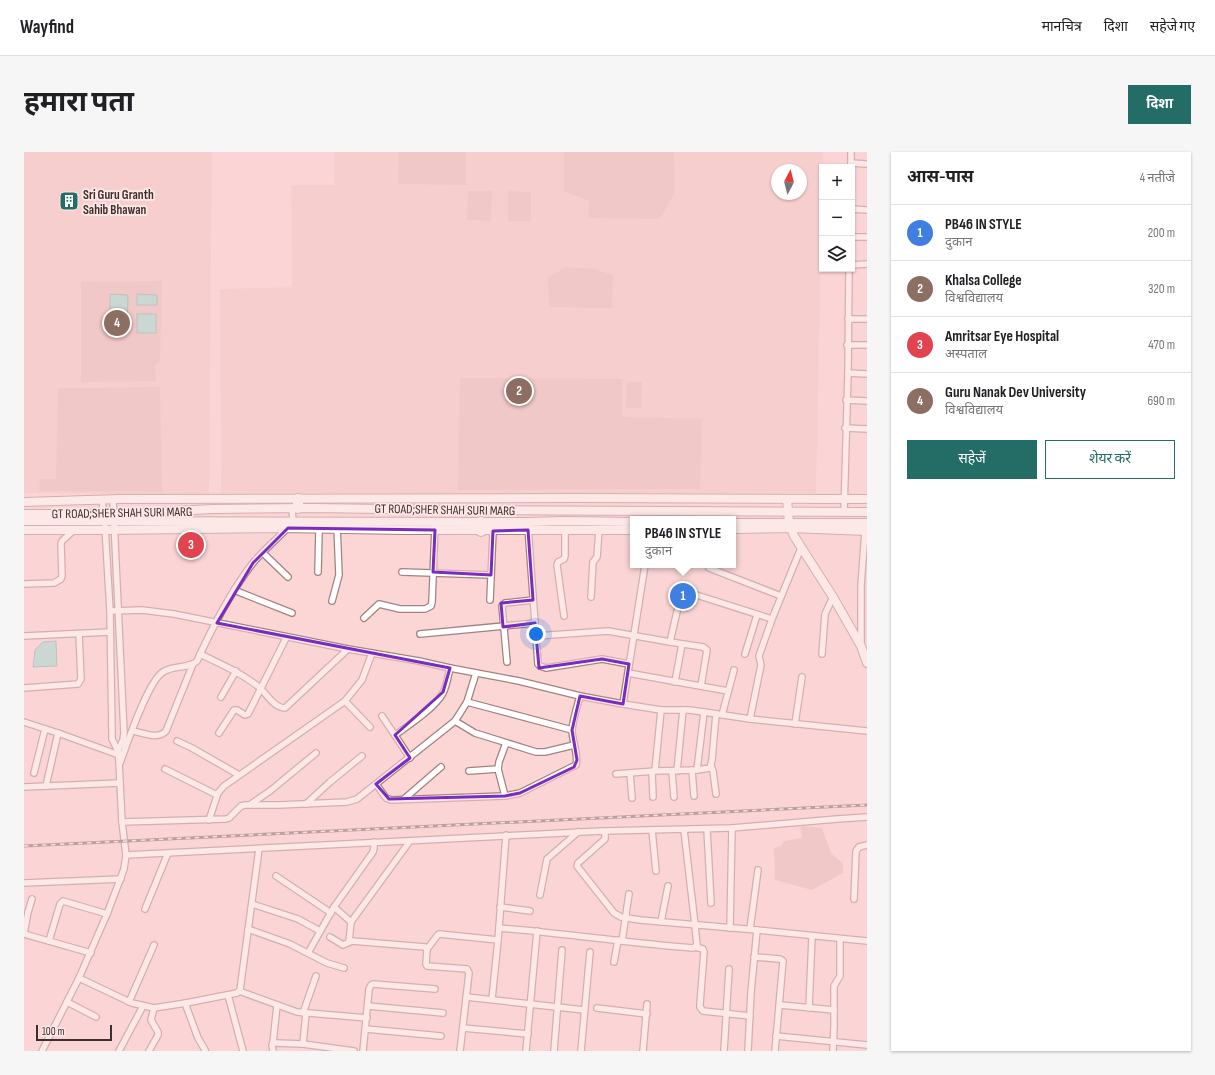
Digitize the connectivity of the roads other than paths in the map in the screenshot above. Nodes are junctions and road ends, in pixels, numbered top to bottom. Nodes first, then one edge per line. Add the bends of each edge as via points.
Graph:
1 (851, 152) edge
2 (851, 164) edge
3 (867, 164) edge
4 (855, 165) edge
5 (855, 209) edge
6 (867, 210) edge
7 (855, 237) edge
8 (867, 237) edge
9 (867, 264) edge
10 (855, 265) edge
11 (849, 272) edge
12 (848, 319) junction
13 (867, 319) edge
14 (848, 345) junction
15 (867, 345) edge
16 (848, 373) junction
17 (867, 374) edge
18 (846, 400) junction
19 (867, 401) edge
20 (845, 428) junction
21 (867, 429) edge
22 (787, 499) junction
23 (844, 499) junction
24 (867, 499) edge
25 (102, 500) junction
26 (113, 500) junction
27 (24, 502) edge
28 (296, 505) junction
29 (788, 512) junction
30 (844, 512) junction
31 (867, 512) edge
32 (24, 514) edge
33 (114, 517) junction
34 (104, 518) junction
35 (24, 521) edge
36 (630, 522) edge
37 (736, 523) edge
38 (290, 525) junction
39 (337, 526) junction
40 (435, 526) junction
41 (481, 526) junction
42 (528, 526) junction
43 (790, 526) junction
44 (319, 529) junction
45 (736, 529) edge
46 (866, 529) edge
47 (24, 530) edge
48 (74, 530) junction
49 (106, 530) junction
50 (115, 530) junction
51 (565, 530) junction
52 (599, 530) junction
53 (630, 530) edge
54 (493, 531) junction
55 (802, 548) junction
56 (262, 553) junction
57 (645, 568) edge
58 (709, 568) dead end
59 (318, 572) dead end
60 (402, 572) dead end
61 (432, 572) junction
62 (492, 575) junction
63 (288, 577) dead end
64 (24, 584) edge
65 (234, 590) junction
66 (781, 596) junction
67 (591, 597) dead end
68 (833, 597) junction
69 (490, 600) dead end
70 (533, 600) junction
71 (332, 601) dead end
72 (118, 610) junction
73 (110, 611) junction
74 (292, 613) dead end
75 (757, 615) junction
76 (564, 616) dead end
77 (364, 618) dead end
78 (772, 619) junction
79 (217, 622) junction
80 (535, 623) junction
81 (503, 627) junction
82 (110, 632) junction
83 (79, 634) junction
84 (420, 634) dead end
85 (24, 636) edge
86 (536, 636) junction
87 (634, 636) junction
88 (286, 638) junction
89 (670, 642) junction
90 (682, 644) junction
91 (861, 646) junction
92 (348, 649) junction
93 (372, 653) junction
94 (200, 654) junction
95 (745, 654) dead end
96 (822, 654) dead end
97 (507, 662) dead end
98 (867, 663) edge
99 (193, 664) junction
100 (629, 664) junction
101 (450, 668) junction
102 (734, 670) dead end
103 (236, 671) junction
104 (476, 673) junction
105 (628, 673) junction
106 (802, 678) dead end
107 (675, 682) junction
108 (701, 686) junction
109 (24, 688) edge
110 (260, 688) junction
111 (728, 691) junction
112 (580, 696) junction
113 (221, 697) dead end
114 (345, 701) junction
115 (467, 702) junction
116 (623, 704) junction
117 (661, 710) junction
118 (683, 710) junction
119 (704, 712) junction
120 (719, 714) junction
121 (382, 716) dead end
122 (750, 719) junction
123 (455, 721) junction
124 (24, 722) edge
125 (795, 724) junction
126 (370, 727) dead end
127 (45, 729) junction
128 (572, 730) junction
129 (133, 731) junction
130 (867, 731) edge
131 (58, 733) junction
132 (219, 733) dead end
133 (395, 735) junction
134 (177, 741) dead end
135 (506, 743) junction
136 (574, 745) junction
137 (118, 753) junction
138 (316, 753) dead end
139 (362, 756) dead end
140 (410, 758) junction
141 (120, 765) junction
142 (441, 766) dead end
143 (711, 766) junction
144 (165, 769) dead end
145 (498, 769) junction
146 (695, 770) junction
147 (469, 771) dead end
148 (654, 771) junction
149 (675, 771) junction
150 (34, 773) dead end
151 (630, 773) junction
152 (616, 774) dead end
153 (239, 775) junction
154 (120, 783) junction
155 (376, 784) junction
156 (46, 786) junction
157 (24, 788) edge
158 (716, 794) dead end
159 (217, 795) junction
160 (505, 796) junction
161 (694, 796) dead end
162 (653, 797) dead end
163 (674, 797) dead end
164 (632, 798) dead end
165 (404, 799) junction
166 (251, 804) junction
167 (306, 804) junction
168 (867, 817) edge
169 (209, 820) junction
170 (122, 822) junction
171 (732, 828) junction
172 (707, 829) junction
173 (652, 830) junction
174 (684, 830) junction
175 (603, 831) junction
176 (578, 832) junction
177 (506, 836) junction
178 (410, 841) junction
179 (374, 842) junction
180 (867, 845) edge
181 (259, 848) junction
182 (168, 854) junction
183 (126, 855) junction
184 (758, 870) dead end
185 (656, 871) dead end
186 (276, 876) dead end
187 (121, 879) junction
188 (24, 882) edge
189 (668, 886) dead end
190 (628, 894) dead end
191 (540, 895) dead end
192 (32, 899) dead end
193 (854, 899) dead end
194 (711, 903) dead end
195 (252, 904) junction
196 (334, 907) junction
197 (500, 907) junction
198 (145, 909) dead end
199 (530, 911) dead end
200 (331, 913) junction
201 (107, 914) junction
202 (625, 918) junction
203 (351, 922) junction
204 (661, 922) junction
205 (696, 925) junction
206 (499, 928) junction
207 (730, 928) junction
208 (248, 929) junction
209 (750, 929) junction
210 (757, 930) junction
211 (320, 931) junction
212 (537, 931) junction
213 (24, 934) edge
214 (812, 936) junction
215 (330, 937) dead end
216 (840, 939) junction
217 (498, 940) junction
218 (49, 941) junction
219 (620, 941) junction
220 (867, 941) edge
221 (349, 942) junction
222 (154, 945) dead end
223 (695, 947) junction
224 (427, 949) junction
225 (562, 950) dead end
226 (590, 952) dead end
227 (91, 953) junction
228 (308, 953) junction
229 (754, 957) junction
230 (614, 962) dead end
231 (344, 968) dead end
232 (729, 969) dead end
233 (316, 976) dead end
234 (80, 978) junction
235 (435, 989) dead end
236 (239, 991) junction
237 (228, 995) junction
238 (466, 997) junction
239 (492, 999) junction
240 (67, 1002) junction
241 (129, 1002) junction
242 (185, 1003) junction
243 (530, 1004) junction
244 (647, 1004) dead end
245 (277, 1005) junction
246 (780, 1005) junction
247 (143, 1006) junction
248 (368, 1006) junction
249 (557, 1007) junction
250 (154, 1008) junction
251 (597, 1008) dead end
252 (809, 1008) junction
253 (584, 1010) junction
254 (834, 1010) junction
255 (304, 1013) junction
256 (443, 1013) dead end
257 (647, 1014) junction
258 (727, 1014) junction
259 (750, 1016) junction
260 (96, 1017) dead end
261 (367, 1018) junction
262 (463, 1028) junction
263 (366, 1029) junction
264 (528, 1034) junction
265 (441, 1036) dead end
266 (776, 1036) junction
267 (834, 1042) junction
268 (273, 1044) junction
269 (303, 1044) junction
270 (867, 1045) edge
271 (329, 1049) edge
272 (205, 1050) edge
273 (42, 1051) edge
274 (119, 1051) edge
275 (148, 1051) edge
276 (243, 1051) edge
277 (273, 1051) edge
278 (354, 1051) edge
279 (363, 1051) edge
280 (460, 1051) edge
281 (526, 1051) edge
282 (554, 1051) edge
283 (581, 1051) edge
284 (644, 1051) edge
285 (724, 1051) edge
286 (748, 1051) edge
287 (775, 1051) edge
288 (833, 1051) edge

1 - 2 street
3 - 4 street
5 - 6 street
7 - 8 street
9 - 10 street
11 - 12 street
12 - 13 street
12 - 14 street
14 - 15 street
14 - 16 street
16 - 17 street
16 - 18 street
18 - 19 street
18 - 20 street
20 - 21 street
20 - 23 street
22 - 23 main road
22 - 28 main road via 568,498
22 - 29 main road
23 - 24 main road
23 - 30 street
25 - 26 main road
25 - 27 main road
25 - 34 street
26 - 28 main road
26 - 33 street
28 - 29 main road, GT ROAD;SHER SHAH SURI MARG
28 - 33 main road, GT ROAD;SHER SHAH SURI MARG
28 - 38 street
29 - 30 main road, GT ROAD;SHER SHAH SURI MARG
29 - 43 main road
30 - 31 main road, GT ROAD;SHER SHAH SURI MARG
32 - 34 main road, GT ROAD;SHER SHAH SURI MARG
33 - 34 main road, GT ROAD;SHER SHAH SURI MARG
33 - 38 main road, GT ROAD;SHER SHAH SURI MARG
33 - 50 street
34 - 35 main road, GT ROAD;SHER SHAH SURI MARG
34 - 49 street
36 - 42 main road, GT ROAD;SHER SHAH SURI MARG via 565,521
37 - 43 main road
38 - 39 main road, GT ROAD;SHER SHAH SURI MARG
38 - 44 main road
38 - 50 main road
38 - 56 street
39 - 40 main road, GT ROAD;SHER SHAH SURI MARG
39 - 44 main road
39 - 71 street via 339,575
40 - 41 main road, GT ROAD;SHER SHAH SURI MARG
40 - 61 street
41 - 42 main road, GT ROAD;SHER SHAH SURI MARG
41 - 54 main road
42 - 51 main road
42 - 54 main road
42 - 70 street
43 - 45 main road
43 - 46 main road
43 - 55 main road
44 - 59 street
46 - 91 street via 861,586
47 - 48 main road
48 - 49 main road
48 - 64 street via 60,544 61,579 54,583
49 - 50 main road
49 - 73 street
50 - 72 street
51 - 52 main road
51 - 76 street via 565,556 557,565
52 - 53 main road
52 - 67 street via 597,557 593,562
54 - 62 street
55 - 66 street
55 - 68 main road
56 - 63 street
56 - 65 street
57 - 87 street
58 - 66 street
60 - 61 street
61 - 62 street
61 - 77 street via 430,607 400,609 379,604
62 - 69 street
65 - 74 street
65 - 79 street
66 - 78 street
68 - 91 main road
68 - 96 street via 825,614
70 - 80 street
70 - 81 street via 505,603 502,609
72 - 73 street
72 - 79 street via 142,610
72 - 137 street via 124,733 124,740
73 - 82 street
75 - 78 street
75 - 89 street via 684,592 681,594
75 - 95 street
78 - 122 street via 759,656 761,665
79 - 88 street
79 - 94 street
80 - 81 street
80 - 86 street
81 - 84 street
81 - 97 street
82 - 83 street
82 - 137 street via 112,739
83 - 85 street
83 - 109 street via 78,684
86 - 87 street via 608,631
86 - 100 street via 538,664 542,668 602,659
87 - 89 street
87 - 100 street
88 - 92 street
88 - 110 street
89 - 90 street
90 - 107 street
90 - 108 street via 706,649
91 - 98 main road
92 - 93 street
92 - 110 street via 285,708 278,706
93 - 101 street
93 - 114 street via 362,680
94 - 99 street
94 - 103 street
99 - 129 street via 172,668 159,675 151,686
99 - 129 street via 166,731 158,736
100 - 105 street
101 - 104 street
101 - 133 street via 440,697 423,714
102 - 111 street
103 - 110 street
103 - 113 street
104 - 112 street
104 - 115 street
105 - 107 street
105 - 116 street
106 - 125 street
107 - 108 street
108 - 111 street
110 - 132 street via 248,714 234,710
111 - 120 street
112 - 116 street
112 - 128 street
114 - 126 street
114 - 153 street
115 - 123 street
115 - 128 street
116 - 117 street
117 - 118 street
117 - 148 street
118 - 119 street
118 - 149 street
119 - 120 street
119 - 146 street
120 - 122 street
120 - 143 street
121 - 133 street
122 - 125 street
123 - 135 street via 475,733
123 - 140 street
124 - 127 street
125 - 130 street
127 - 131 street
127 - 150 street
128 - 136 street
129 - 141 street
131 - 137 street
131 - 156 street
133 - 140 street
134 - 153 street
135 - 136 street via 541,753
135 - 145 street
136 - 160 street via 576,765 520,793
137 - 141 street
138 - 166 street
139 - 167 street
140 - 155 street
141 - 154 street
142 - 165 street
143 - 146 street via 708,769
143 - 158 street
144 - 159 street
145 - 147 street
145 - 160 street
146 - 149 street
146 - 161 street
148 - 149 street
148 - 151 street
148 - 162 street
149 - 163 street
151 - 152 street
151 - 164 street
153 - 159 street
154 - 156 street
154 - 170 street
155 - 165 street via 386,798
155 - 167 street via 354,801
156 - 157 street
159 - 169 street
160 - 165 street
166 - 167 street
166 - 169 street via 241,806 228,819
168 - 171 street
169 - 170 street
170 - 183 street
171 - 172 street
171 - 207 street
172 - 174 street
172 - 194 street
173 - 174 street
173 - 175 street
173 - 185 street
174 - 205 street
175 - 176 street
175 - 202 street via 605,839 577,866 616,915
176 - 177 street
176 - 191 street via 547,859
177 - 178 street
177 - 197 street
178 - 179 street
178 - 203 street
179 - 181 street
179 - 196 street via 373,852
180 - 193 street via 859,847 856,851
181 - 182 street
181 - 195 street
182 - 183 street
182 - 198 street
183 - 187 street
184 - 209 street
186 - 200 street
187 - 188 street
187 - 201 street
189 - 204 street
190 - 202 street
192 - 213 street
195 - 208 street
195 - 211 street via 298,919
196 - 200 street
196 - 203 street
197 - 199 street
197 - 206 street
200 - 211 street
201 - 218 street via 63,901
201 - 227 street
202 - 204 street
202 - 219 street
203 - 221 street
204 - 205 street
205 - 207 street
205 - 223 street
206 - 212 street
206 - 217 street
207 - 209 street
208 - 228 street
208 - 236 street
209 - 210 street
210 - 214 street
210 - 229 street
211 - 228 street
212 - 219 street
212 - 243 street
213 - 218 street
214 - 216 street
214 - 252 street
215 - 221 street via 344,945
216 - 220 street
216 - 254 street via 840,976 834,984
217 - 224 street via 438,934
217 - 239 street
218 - 227 street
219 - 223 street
219 - 230 street
221 - 224 street via 424,946
222 - 241 street
223 - 258 street via 703,949 704,952 700,1007 703,1010
224 - 238 street via 427,966 468,971
225 - 249 street
226 - 253 street
227 - 234 street
228 - 231 street
229 - 246 street via 783,961
229 - 259 street
232 - 258 street
233 - 255 street
234 - 240 street
234 - 241 street
235 - 248 street via 373,984 369,989
236 - 237 street
236 - 245 street
237 - 242 street
237 - 276 street
238 - 239 street
238 - 262 street
239 - 243 street
240 - 260 street
240 - 273 street
241 - 247 street
242 - 250 street
242 - 272 street
243 - 249 street
243 - 264 street
244 - 257 street
245 - 255 street
245 - 268 street
246 - 252 street
246 - 266 street
247 - 250 street
247 - 274 street
248 - 256 street
248 - 261 street
249 - 253 street
249 - 282 street
250 - 275 street via 151,1020 158,1035
251 - 257 street
252 - 254 street
253 - 283 street
254 - 267 street
255 - 261 street
255 - 269 street
257 - 284 street
258 - 259 street
258 - 285 street
259 - 286 street
261 - 263 street
262 - 264 street
262 - 280 street
263 - 265 street
263 - 279 street
264 - 281 street
266 - 267 street
266 - 287 street
267 - 270 street
267 - 288 street
268 - 269 street
268 - 277 street
269 - 271 street
271 - 278 street

